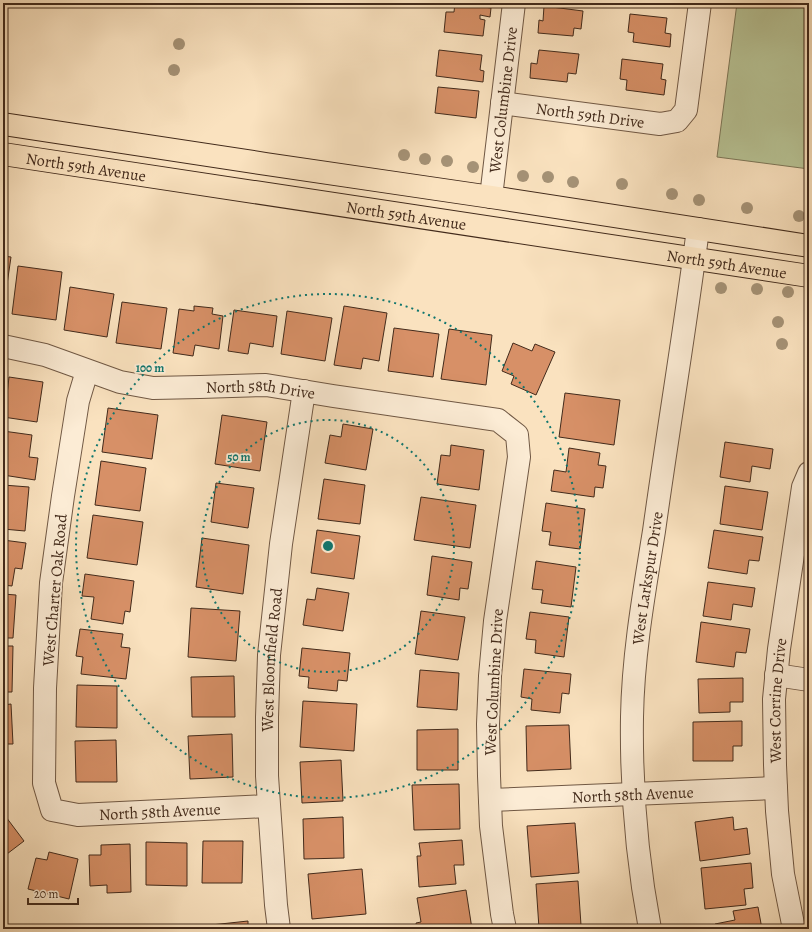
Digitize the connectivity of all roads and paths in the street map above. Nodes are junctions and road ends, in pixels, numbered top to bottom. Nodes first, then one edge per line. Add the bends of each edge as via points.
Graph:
1 (514, 3) edge
2 (700, 3) edge
3 (502, 103) junction
4 (3, 124) edge
5 (3, 154) edge
6 (491, 197) junction
7 (698, 229) junction
8 (809, 246) edge
9 (695, 259) junction
10 (809, 276) edge
11 (3, 346) edge
12 (87, 371) junction
13 (304, 391) junction
14 (517, 435) joint
15 (809, 473) edge
16 (776, 675) junction
17 (809, 680) edge
18 (776, 788) junction
19 (634, 794) junction
20 (490, 800) junction
21 (268, 806) junction
22 (52, 810) joint
23 (280, 929) edge
24 (506, 929) edge
25 (650, 929) edge
26 (794, 929) edge

1 - 3 street, West Columbine Drive
2 - 3 street, North 59th Drive via 686,110 677,121 660,124
3 - 6 street, West Columbine Drive
4 - 6 main road, North 59th Avenue
5 - 9 main road, North 59th Avenue
6 - 7 main road, North 59th Avenue
7 - 8 main road, North 59th Avenue
7 - 9 street, West Larkspur Drive
9 - 10 main road, North 59th Avenue
9 - 19 street, West Larkspur Drive via 642,611 632,717
11 - 12 street, North 58th Drive via 45,355
12 - 13 street, North 58th Drive via 120,382 154,388 266,385
12 - 22 street, West Charter Oak Road via 78,401 52,583 45,688 44,783
13 - 14 street, North 58th Drive via 498,420
13 - 21 street, West Bloomfield Road via 281,544 269,654
14 - 20 street, West Columbine Drive via 519,457 495,621 490,676
15 - 16 street, West Corrine Drive via 803,487
16 - 17 street
16 - 18 street, West Corrine Drive
18 - 19 street, North 58th Avenue
18 - 26 street, West Corrine Drive via 783,874
19 - 20 street, North 58th Avenue
19 - 25 street, West Larkspur Drive via 636,828
20 - 24 street, West Columbine Drive via 491,826
21 - 22 street, North 58th Avenue via 78,815
21 - 23 street, West Bloomfield Road

